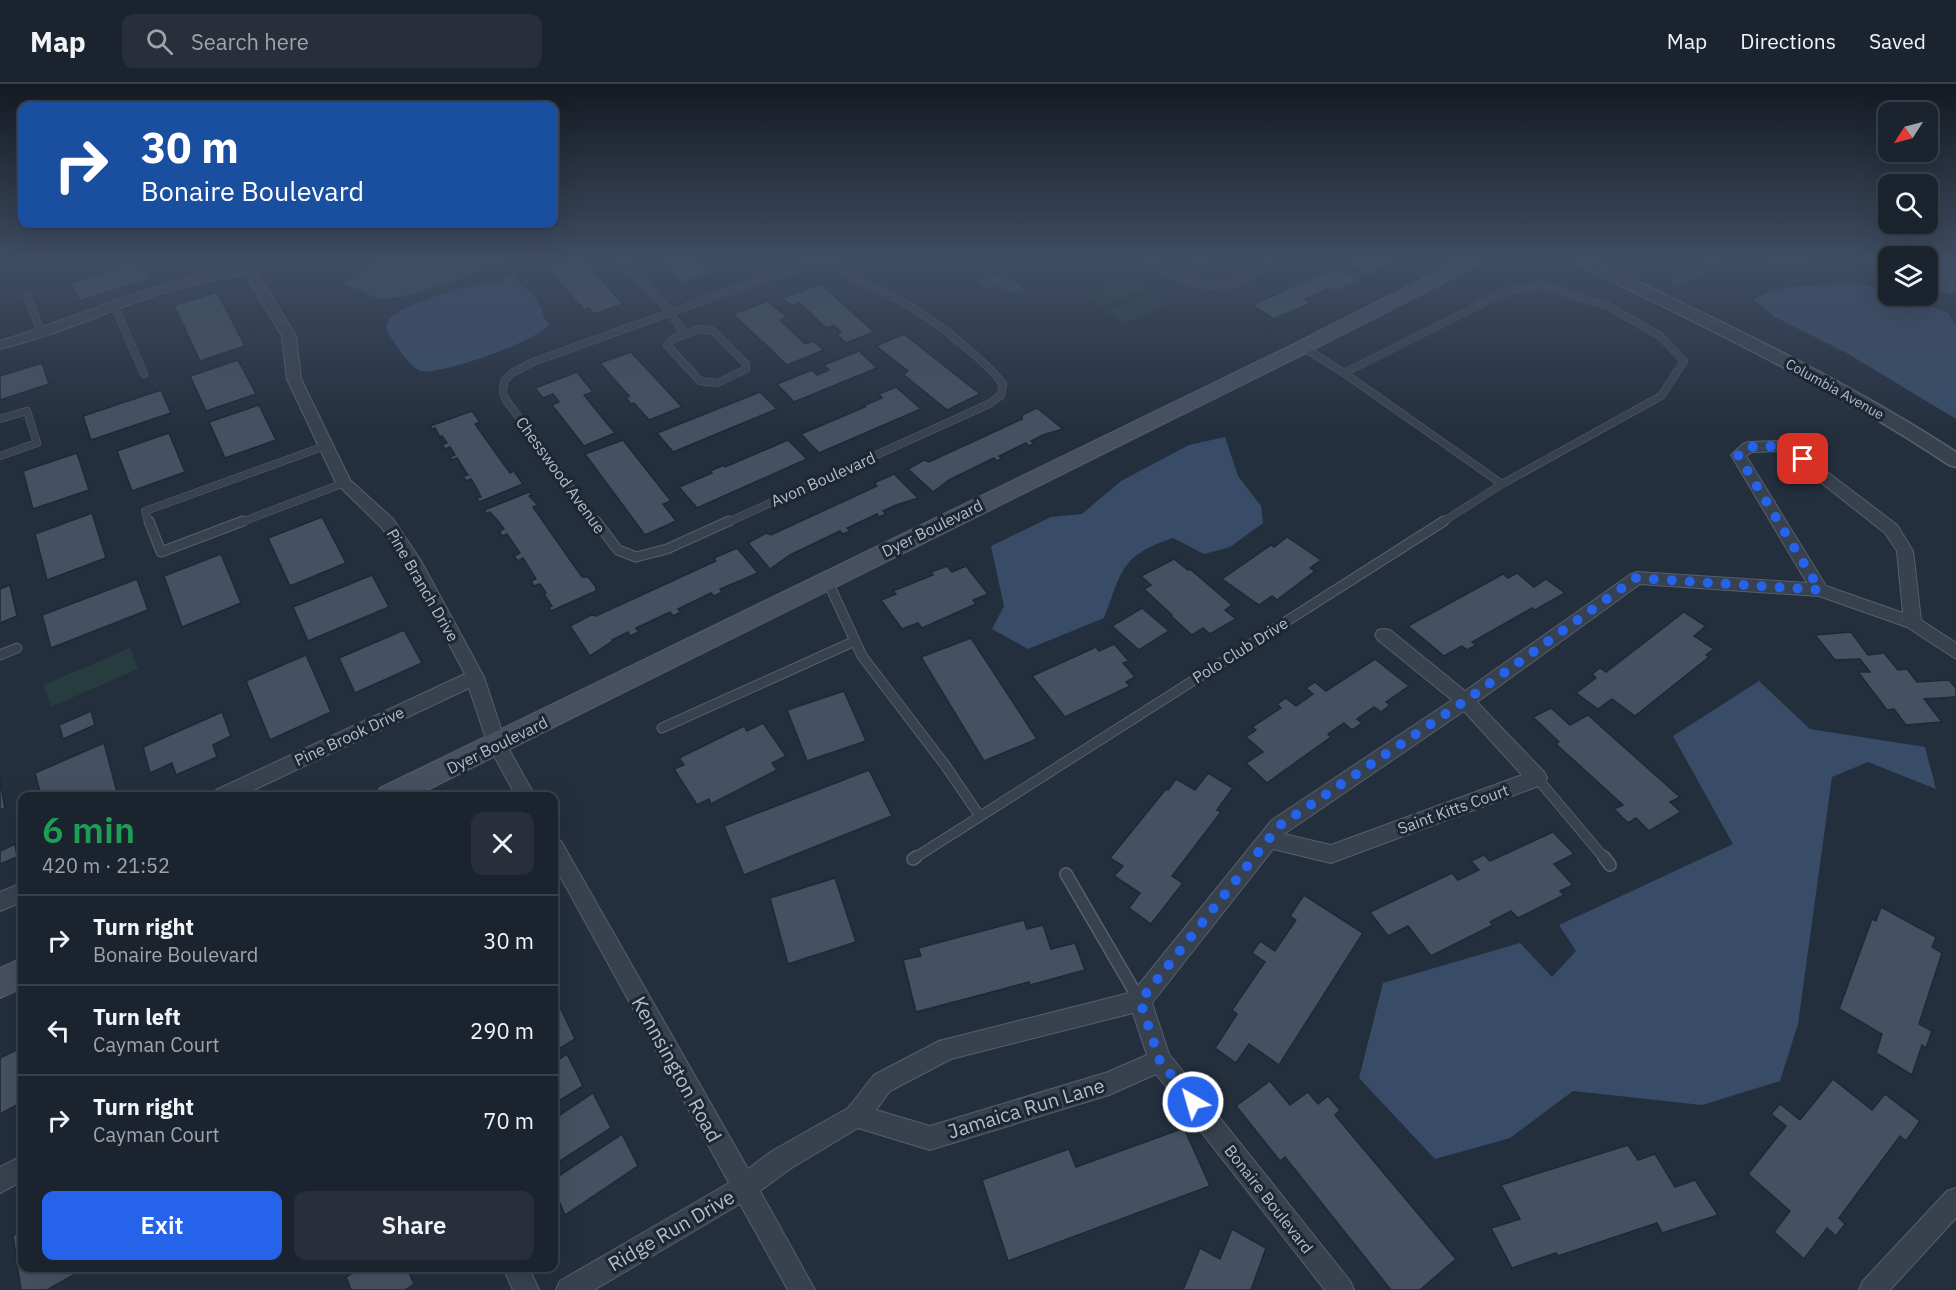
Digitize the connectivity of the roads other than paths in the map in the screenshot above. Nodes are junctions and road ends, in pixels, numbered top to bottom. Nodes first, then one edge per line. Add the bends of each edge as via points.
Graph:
1 (35, 316) edge
2 (84, 316) edge
3 (119, 316) edge
4 (277, 316) edge
5 (660, 316) edge
6 (671, 316) edge
7 (924, 316) edge
8 (1363, 316) edge
9 (1457, 316) edge
10 (1626, 316) edge
11 (1695, 316) edge
12 (41, 332) junction
13 (685, 334) junction
14 (0, 345) edge
15 (1302, 347) junction
16 (1344, 373) junction
17 (144, 374) dead end
18 (0, 419) edge
19 (325, 446) junction
20 (0, 456) edge
21 (1956, 461) edge
22 (344, 483) junction
23 (1502, 484) junction
24 (636, 557) joint
25 (827, 580) junction
26 (1820, 590) junction
27 (1913, 623) junction
28 (1384, 635) dead end
29 (855, 641) junction
30 (17, 648) dead end
31 (1956, 651) edge
32 (0, 655) edge
33 (475, 677) junction
34 (1465, 701) junction
35 (662, 728) dead end
36 (497, 745) junction
37 (1537, 778) junction
38 (231, 792) edge
39 (398, 792) edge
40 (524, 792) edge
41 (979, 815) junction
42 (1268, 839) junction
43 (558, 853) edge
44 (913, 859) dead end
45 (1610, 865) dead end
46 (1066, 874) dead end
47 (18, 894) edge
48 (0, 902) edge
49 (18, 975) edge
50 (0, 983) edge
51 (1140, 1001) junction
52 (1160, 1061) junction
53 (856, 1116) junction
54 (18, 1170) edge
55 (0, 1181) edge
56 (743, 1188) junction
57 (1956, 1200) edge
58 (518, 1272) edge
59 (525, 1290) edge
60 (569, 1290) edge
61 (802, 1290) edge
62 (1341, 1290) edge
63 (1872, 1290) edge

1 - 12 lane
2 - 12 street
3 - 17 lane
4 - 19 street, Pine Branch Drive via 289,336 294,379
5 - 24 lane, Chesswood Avenue via 533,362 504,381 506,400 605,535 618,550
6 - 13 lane
7 - 24 lane, Avon Boulevard via 1000,378 1004,389 1001,395 989,404 667,549
8 - 15 main road, Dyer Boulevard
9 - 16 lane, Polo Club Drive
10 - 23 lane, Polo Club Drive via 1660,336 1684,361 1661,396
11 - 21 street, Columbia Avenue via 1804,370
12 - 14 street
13 - 13 lane via 700,329 713,331 746,364 746,369 717,383 703,384 668,347 670,340
15 - 16 lane
15 - 25 main road, Dyer Boulevard
16 - 23 lane
18 - 20 lane via 27,411 37,443
19 - 22 street, Pine Branch Drive
19 - 22 lane via 145,511 161,552
22 - 33 street, Pine Branch Drive via 387,523 413,561
23 - 41 lane, Polo Club Drive
25 - 29 lane
25 - 36 main road, Dyer Boulevard
26 - 27 street
26 - 27 street via 1738,455 1748,447 1784,446 1891,530 1905,550
26 - 34 street via 1636,578
27 - 31 street
28 - 34 street
29 - 35 lane
29 - 41 lane via 862,656
30 - 32 lane
33 - 36 street, Pine Branch Drive
33 - 38 street, Pine Brook Drive
34 - 37 street
34 - 42 street via 1279,826
36 - 39 main road, Dyer Boulevard
36 - 40 street
37 - 42 street, Saint Kitts Court via 1331,854
37 - 45 lane
41 - 44 lane, Polo Club Drive
42 - 51 street
43 - 56 street, Kennsington Road
46 - 51 lane
47 - 48 street
49 - 50 main road
51 - 52 street, Bonaire Boulevard
51 - 53 street via 947,1049 882,1083
52 - 53 street, Jamaica Run Lane via 1109,1083 930,1138
52 - 62 street, Bonaire Boulevard
53 - 56 street via 781,1160
54 - 55 street
56 - 60 street, Ridge Run Drive
56 - 61 street, Kennsington Road
57 - 63 street
58 - 59 street

